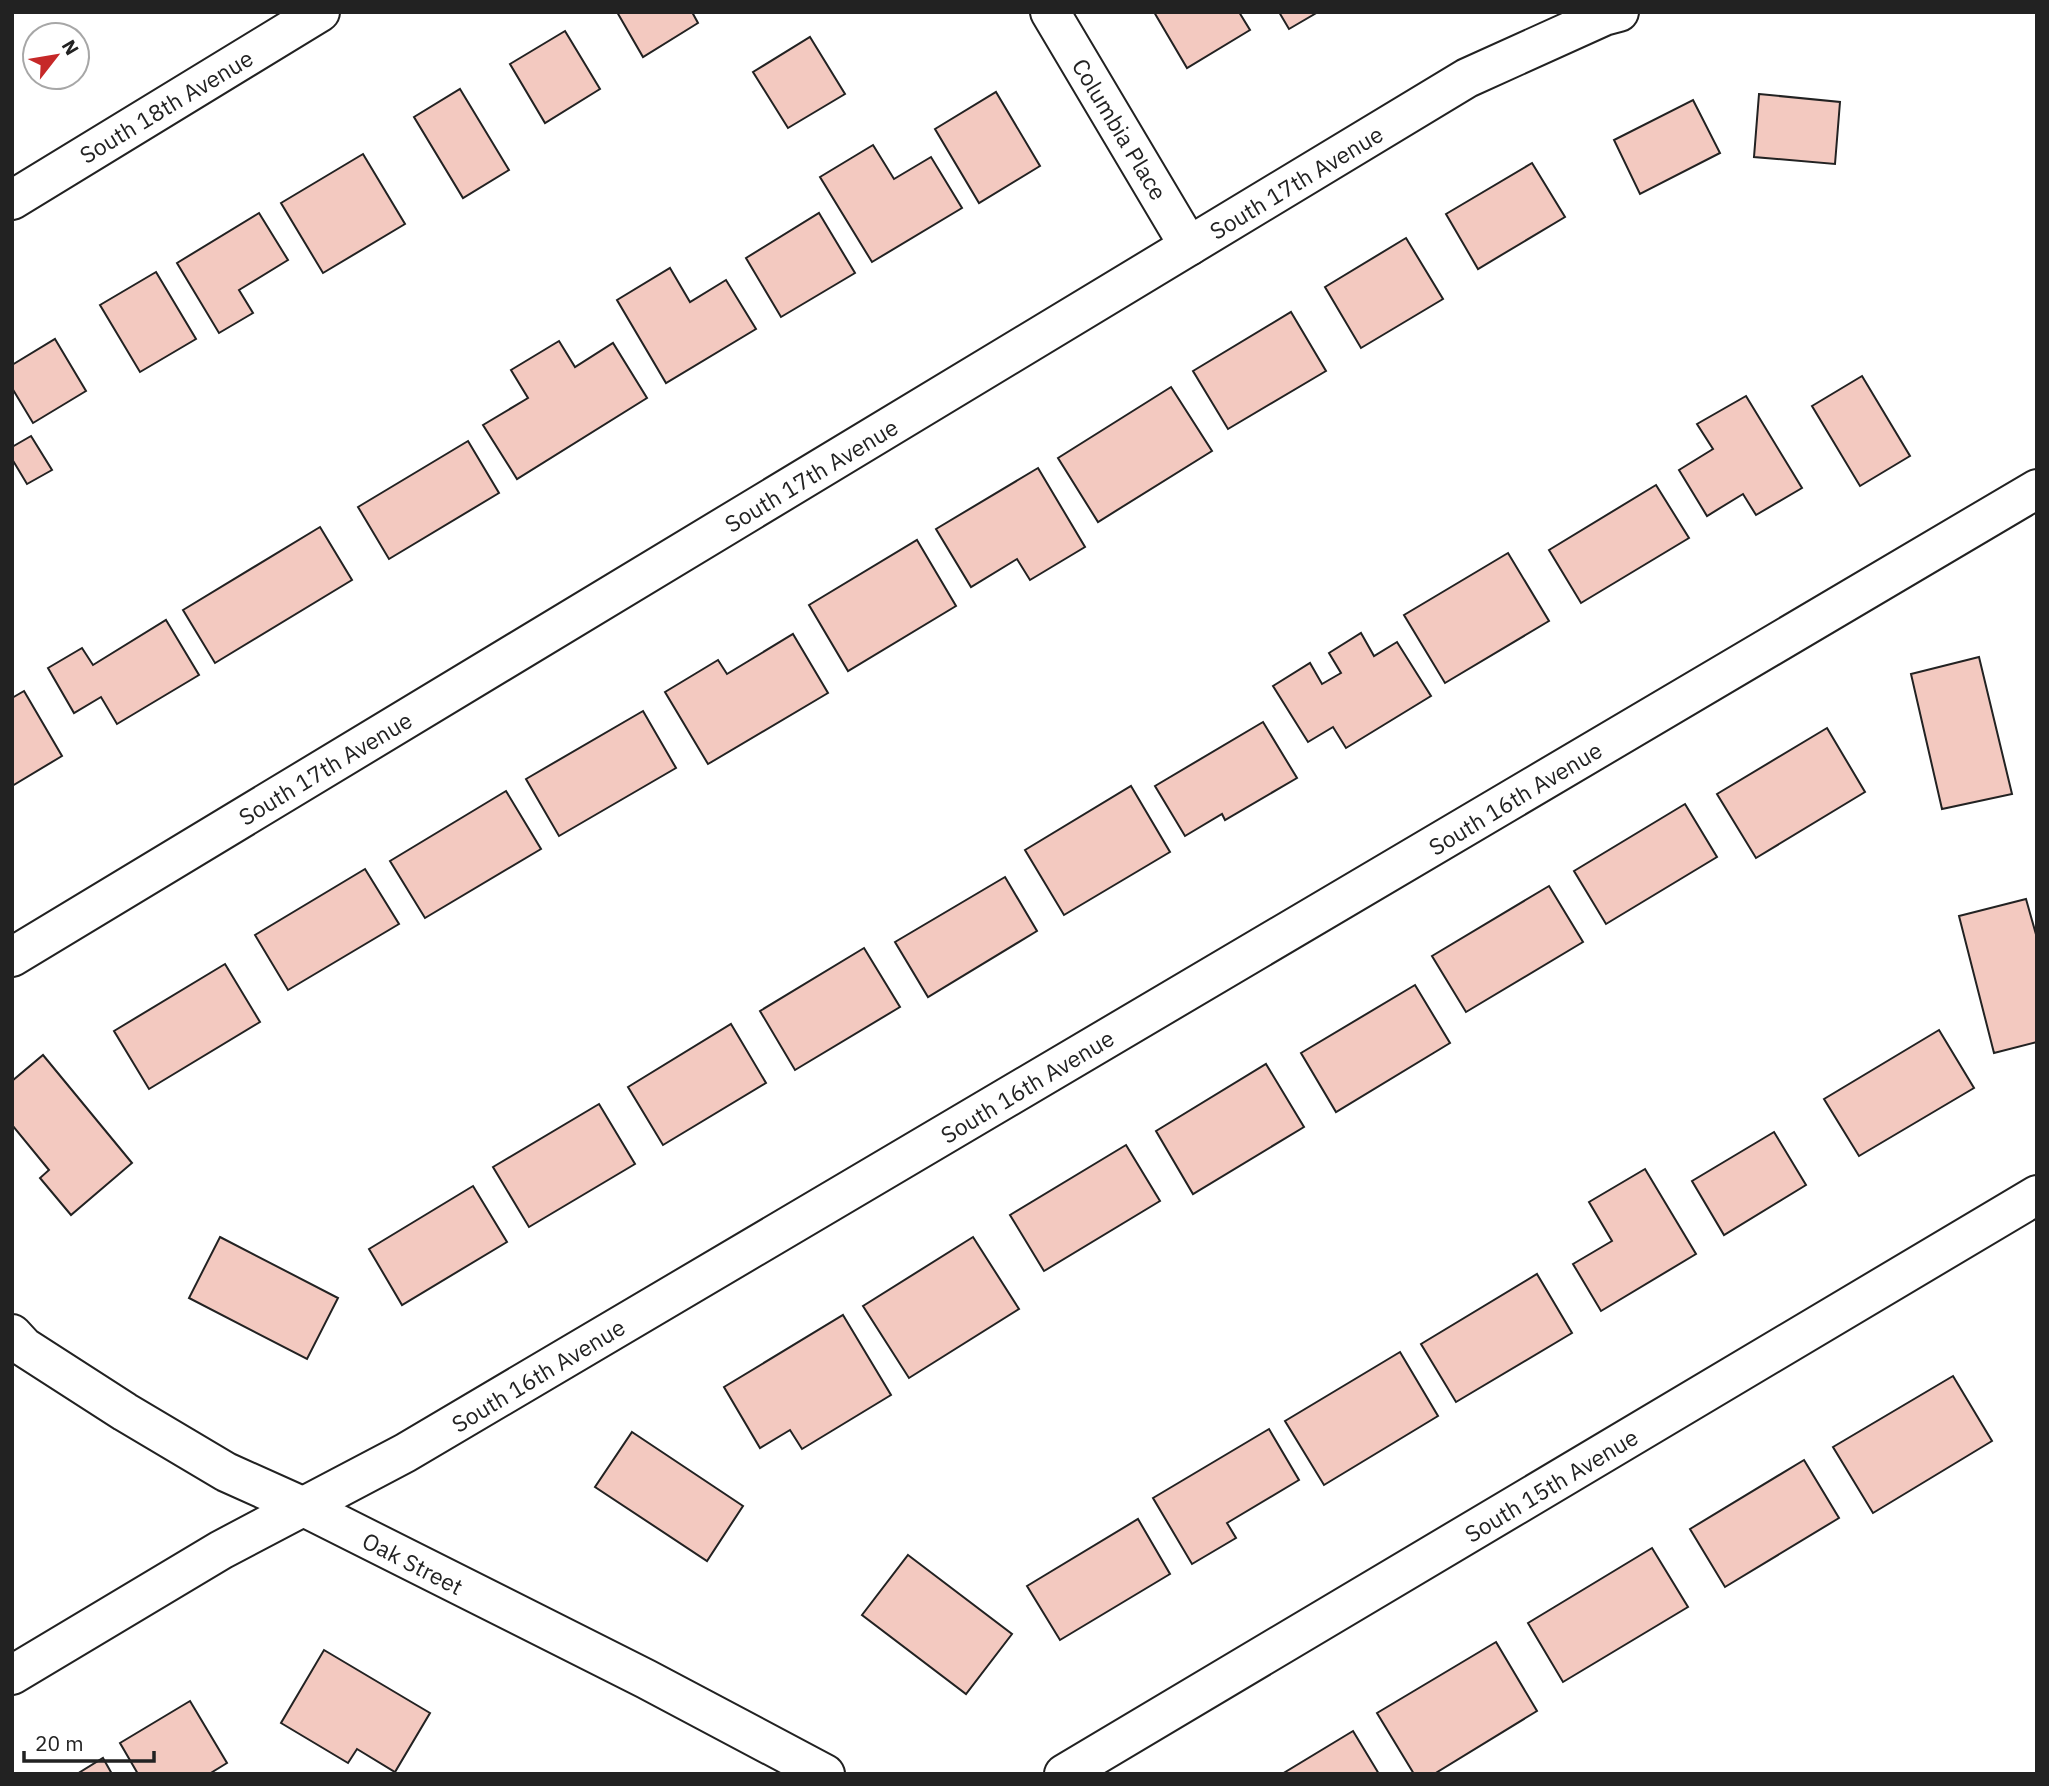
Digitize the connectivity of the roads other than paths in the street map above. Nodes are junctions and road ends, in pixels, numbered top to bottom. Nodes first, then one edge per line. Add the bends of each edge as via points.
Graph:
1 (320, 12) edge
2 (1050, 12) edge
3 (1619, 12) edge
4 (12, 200) edge
5 (1189, 246) junction
6 (2037, 489) edge
7 (12, 957) edge
8 (2037, 1195) edge
9 (12, 1334) edge
10 (304, 1507) junction
11 (12, 1675) edge
12 (825, 1774) edge
13 (1064, 1774) edge

1 - 4 street, South 18th Avenue
2 - 5 street, Columbia Place
3 - 5 street, South 17th Avenue via 1468,78
5 - 7 street, South 17th Avenue
6 - 10 street, South 16th Avenue via 417,1446
8 - 13 street, South 15th Avenue
9 - 10 street, Oak Street via 24,1347 226,1472
10 - 11 street, South 16th Avenue via 221,1550
10 - 12 street, Oak Street

